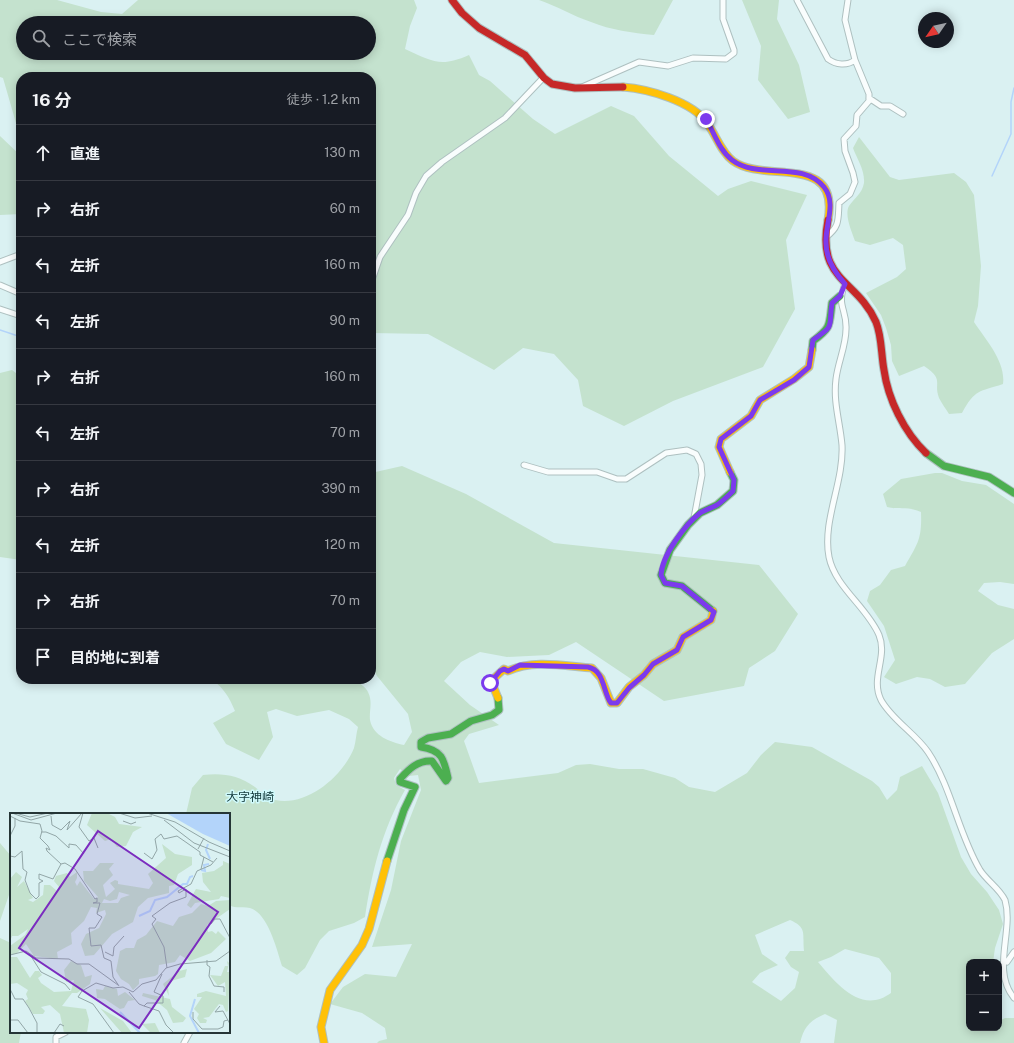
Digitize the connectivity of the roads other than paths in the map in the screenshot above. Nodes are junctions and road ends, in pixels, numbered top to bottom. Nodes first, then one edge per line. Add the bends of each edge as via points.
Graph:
1 (452, 0) edge
2 (723, 0) edge
3 (797, 0) edge
4 (848, 0) edge
5 (855, 60) junction
6 (543, 78) junction
7 (579, 88) junction
8 (869, 98) junction
9 (903, 114) dead end
10 (826, 237) junction
11 (16, 256) edge
12 (0, 262) edge
13 (376, 269) edge
14 (845, 284) junction
15 (0, 285) edge
16 (16, 292) edge
17 (840, 296) junction
18 (0, 308) edge
19 (16, 314) edge
20 (524, 465) dead end
21 (1014, 493) edge
22 (694, 519) junction
23 (1014, 952) edge
24 (1006, 963) junction
25 (1014, 998) edge
26 (64, 1033) edge
27 (189, 1033) edge
28 (56, 1043) edge
29 (184, 1043) edge
30 (324, 1043) edge

1 - 6 street via 461,13 476,26 528,58
2 - 7 street via 723,19 734,50 730,57 692,58 668,66 639,62
3 - 5 street via 828,60 841,64 852,63
4 - 5 street via 846,20
5 - 8 street
6 - 7 street via 555,86
6 - 13 street via 505,118 426,176 408,215 380,257
7 - 10 street via 628,87 653,93 702,116 725,153 738,164 750,168 805,175 815,179 826,190 830,201
8 - 9 street via 881,106 890,106
8 - 10 street via 857,114 856,126 844,143 844,151 853,173 854,188 840,203 837,224 834,231
10 - 14 street via 829,262
11 - 12 street
14 - 17 street
14 - 21 street via 861,298 874,318 881,341 884,375 889,393 926,454 943,466 987,477
15 - 16 street
17 - 22 street via 832,303 830,326 827,331 813,340 809,367 794,380 760,400 751,416 721,439 719,447 734,480 733,491 717,505 701,512
17 - 24 street via 846,328 837,369 835,395 842,443 842,467 828,536 829,558 833,570 878,633 882,649 877,689 882,701 927,751 938,770 980,870 1005,900 1010,923
18 - 19 street
20 - 22 street via 548,472 597,472 617,479 626,479 666,453 687,450 696,454 701,464 702,474
22 - 30 street via 676,538 661,575 665,583 682,586 714,612 714,616 702,627 683,637 677,650 653,664 620,701 614,704 609,700 601,678 592,668 520,665 508,671 500,671 491,681 499,701 499,710 492,715 471,721 451,734 428,738 421,742 421,747 438,751 448,778 443,779 432,761 424,760 400,779 400,782 415,787 389,852 370,929 362,945 350,958 330,990 321,1027
23 - 24 street
24 - 25 street via 1006,984
26 - 28 street via 56,1037
27 - 29 street

